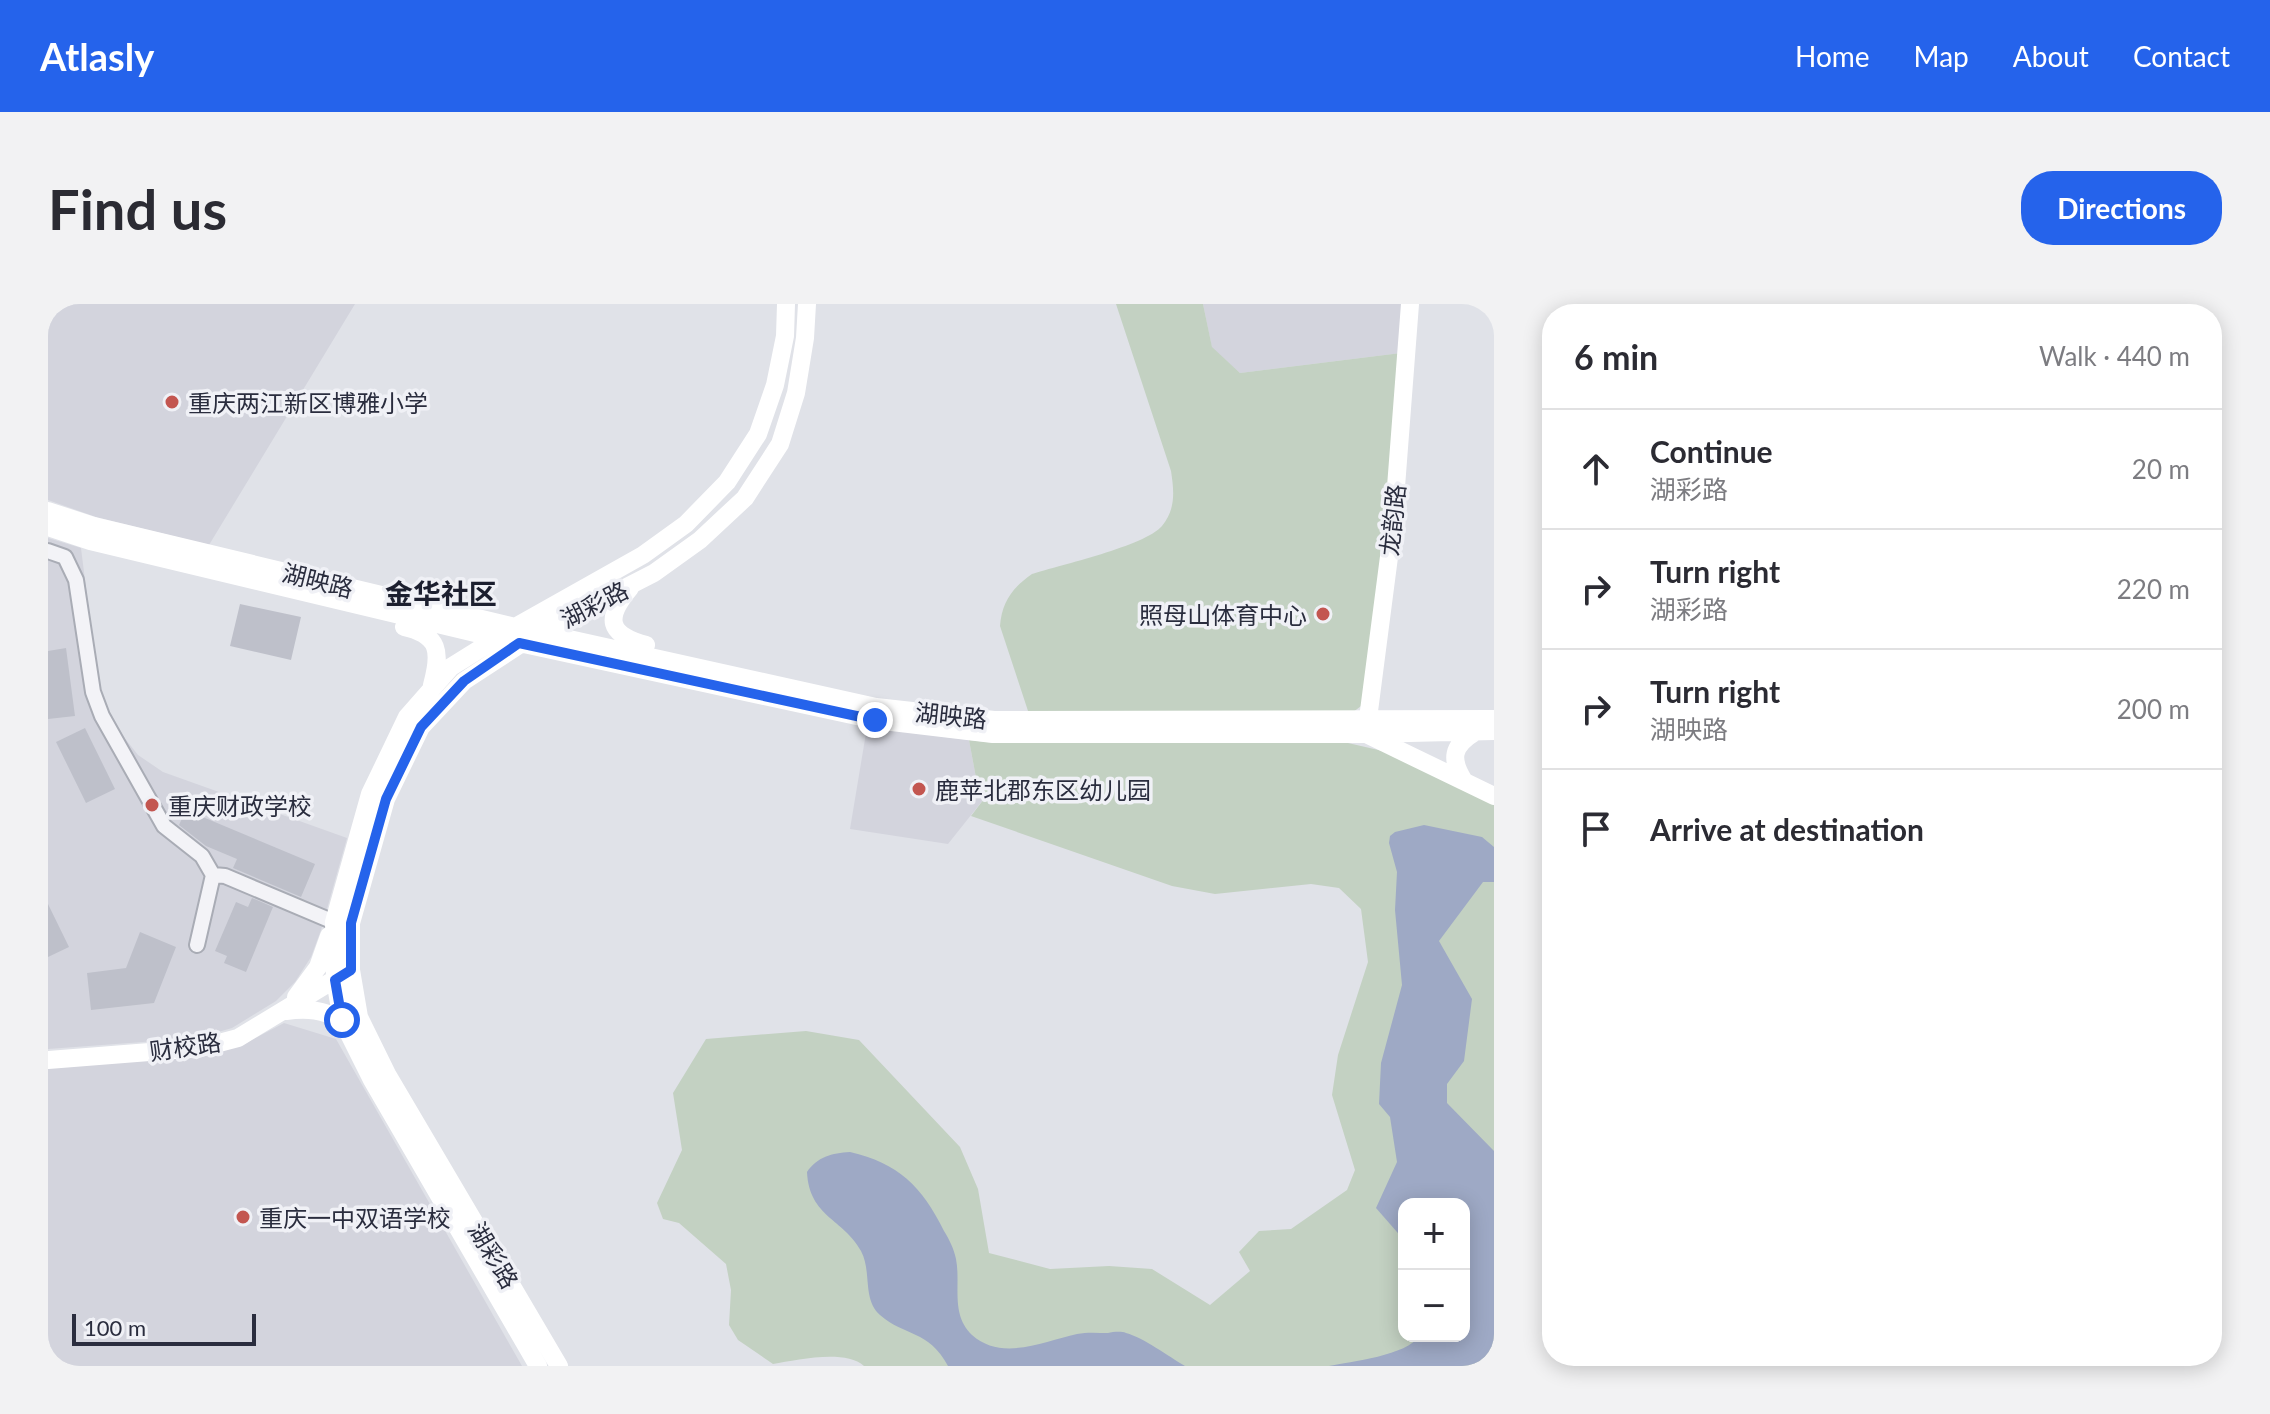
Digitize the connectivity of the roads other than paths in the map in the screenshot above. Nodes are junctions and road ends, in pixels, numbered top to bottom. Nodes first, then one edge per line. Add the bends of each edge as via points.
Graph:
1 (786, 304) edge
2 (807, 304) edge
3 (1410, 304) edge
4 (48, 511) edge
5 (48, 527) edge
6 (48, 551) edge
7 (635, 583) junction
8 (355, 604) junction
9 (539, 632) junction
10 (517, 635) junction
11 (496, 638) junction
12 (692, 666) junction
13 (430, 691) junction
14 (1494, 719) edge
15 (1366, 728) junction
16 (1485, 731) edge
17 (1464, 781) junction
18 (1494, 796) edge
19 (213, 875) junction
20 (334, 922) junction
21 (197, 945) dead end
22 (343, 975) junction
23 (283, 1011) junction
24 (342, 1020) junction
25 (48, 1060) edge
26 (538, 1366) edge
27 (559, 1366) edge

1 - 10 main road, 湖彩路 via 775,385 758,434 727,482 686,524
2 - 7 main road, 湖彩路 via 796,393 780,444 745,498 700,540
3 - 15 main road, 龙韵路 via 1393,526
4 - 10 main road, 湖映路
5 - 8 main road, 湖映路
6 - 19 street via 65,557 76,580 93,692 102,716 164,826 202,856
7 - 9 main road, 湖彩路
7 - 12 main road via 617,604 617,631
8 - 11 main road, 湖映路
8 - 13 main road via 381,622 421,631 432,639 438,664
9 - 10 main road, 湖彩路
9 - 12 main road, 湖映路
10 - 11 main road, 湖映路
10 - 15 main road, 湖映路 via 875,720 993,734
10 - 22 main road, 湖彩路 via 421,727 386,799 351,923
11 - 13 main road, 湖彩路 via 451,667
12 - 15 main road, 湖映路 via 876,707 994,720
13 - 20 main road, 湖彩路 via 407,717 370,794
14 - 15 main road, 湖映路
15 - 16 main road, 湖映路
15 - 17 main road
16 - 17 main road via 1460,741 1455,752 1455,768
17 - 18 main road
19 - 20 street
19 - 21 street
20 - 22 main road, 湖彩路
20 - 23 main road via 318,967
22 - 23 main road, 财校路
22 - 24 main road, 湖彩路
22 - 27 main road, 湖彩路 via 387,1074
23 - 24 main road via 325,1011
23 - 25 main road, 财校路 via 238,1038 200,1048
24 - 26 main road, 湖彩路

